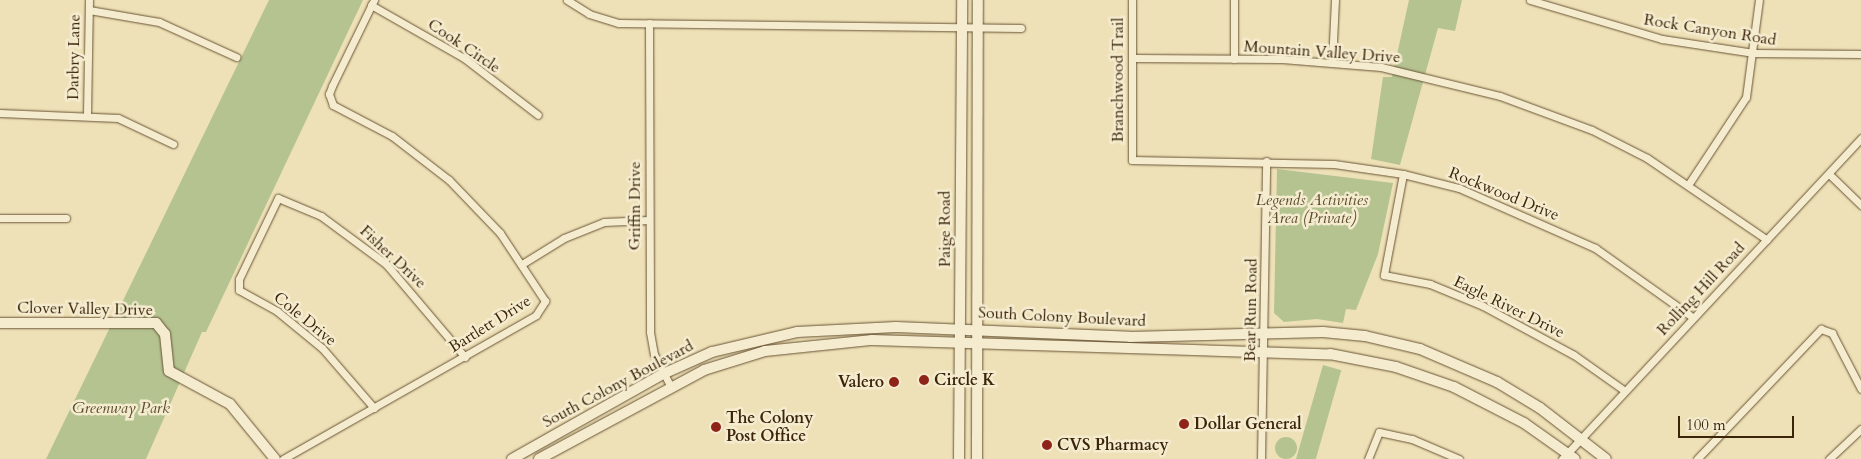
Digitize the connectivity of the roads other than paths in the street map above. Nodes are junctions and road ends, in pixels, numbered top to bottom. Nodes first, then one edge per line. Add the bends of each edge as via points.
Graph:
1 (89, 0) edge
2 (568, 0) edge
3 (962, 0) edge
4 (978, 0) edge
5 (1132, 0) edge
6 (1234, 0) edge
7 (1335, 0) edge
8 (1530, 0) edge
9 (1758, 0) edge
10 (373, 3) edge
11 (89, 10) junction
12 (649, 23) junction
13 (961, 26) junction
14 (978, 27) junction
15 (1021, 28) dead end
16 (1754, 53) junction
17 (1861, 54) edge
18 (236, 57) dead end
19 (1133, 58) junction
20 (1234, 59) junction
21 (1332, 63) junction
22 (0, 113) edge
23 (87, 114) junction
24 (538, 115) dead end
25 (1861, 138) edge
26 (172, 144) dead end
27 (1132, 160) joint
28 (1266, 161) junction
29 (1403, 174) junction
30 (1829, 174) junction
31 (961, 182) junction
32 (978, 182) junction
33 (1688, 185) junction
34 (1861, 205) edge
35 (0, 218) edge
36 (66, 218) dead end
37 (649, 220) junction
38 (1767, 240) junction
39 (522, 264) junction
40 (239, 279) joint
41 (1692, 317) junction
42 (0, 323) edge
43 (960, 328) junction
44 (978, 328) junction
45 (797, 332) junction
46 (1265, 333) junction
47 (1070, 334) junction
48 (1148, 337) junction
49 (960, 342) junction
50 (977, 342) junction
51 (730, 346) junction
52 (799, 346) junction
53 (1080, 349) junction
54 (1148, 350) junction
55 (1264, 351) junction
56 (744, 356) junction
57 (465, 357) junction
58 (663, 374) junction
59 (670, 385) junction
60 (1861, 389) edge
61 (1625, 391) junction
62 (374, 408) junction
63 (1861, 429) edge
64 (1581, 437) junction
65 (529, 455) edge
66 (977, 456) edge
67 (1568, 457) edge
68 (959, 458) edge
69 (275, 459) edge
70 (283, 459) edge
71 (512, 459) edge
72 (539, 459) edge
73 (1261, 459) edge
74 (1368, 459) edge
75 (1459, 459) edge
76 (1606, 459) edge
77 (1697, 459) edge
78 (1829, 459) edge

1 - 11 street, Darbry Lane
2 - 12 street via 608,21
3 - 13 main road, Paige Road
4 - 14 main road, Paige Road
5 - 19 street, Branchwood Trail
6 - 20 street
7 - 21 street
8 - 16 street, Rock Canyon Road via 1662,39
9 - 16 street
10 - 24 street, Cook Circle via 464,58
10 - 39 street, Bartlett Drive via 329,94 333,105 392,136 434,167 482,213
11 - 18 street via 159,22
11 - 23 street, Darbry Lane
12 - 13 street
12 - 37 street, Griffin Drive
13 - 14 street
13 - 31 main road, Paige Road
14 - 15 street
14 - 32 main road, Paige Road
16 - 17 street, Rock Canyon Road
16 - 33 street via 1746,97
19 - 20 street, Mountain Valley Drive
19 - 27 street, Branchwood Trail
20 - 21 street, Mountain Valley Drive
21 - 33 street, Mountain Valley Drive via 1381,67 1500,96 1592,130
22 - 23 street
23 - 26 street via 126,120
25 - 30 street, Rolling Hill Road
27 - 28 street, Rockwood Drive
28 - 29 street, Rockwood Drive via 1334,164
28 - 46 street, Bear Run Road
29 - 41 street, Rockwood Drive via 1511,208 1595,248
29 - 61 street, Eagle River Drive via 1384,275 1430,284 1483,306 1574,355
30 - 34 street
30 - 38 street, Rolling Hill Road
31 - 32 main road
31 - 43 main road, Paige Road
32 - 44 main road, Paige Road
33 - 38 street, Mountain Valley Drive
35 - 36 street
37 - 39 street via 604,222 564,238
37 - 58 street, Griffin Drive via 650,332
38 - 41 street, Rolling Hill Road
39 - 57 street, Bartlett Drive via 542,294 543,308
40 - 57 street, Fisher Drive via 278,198 284,198 338,226 386,264
40 - 62 street, Cole Drive via 239,290 277,312 322,348
41 - 61 street, Rolling Hill Road
42 - 69 main road, Clover Valley Drive via 156,323 165,334 169,371 230,404
43 - 44 main road, South Colony Boulevard
43 - 45 main road, South Colony Boulevard
43 - 49 main road, Paige Road
44 - 47 main road, South Colony Boulevard
44 - 50 main road, Paige Road
45 - 51 main road, South Colony Boulevard
45 - 52 main road
46 - 48 main road, South Colony Boulevard
46 - 55 street, Bear Run Road
46 - 64 main road, South Colony Boulevard via 1365,336 1420,349 1497,382
47 - 48 main road, South Colony Boulevard
47 - 53 main road
48 - 54 main road
49 - 50 main road, South Colony Boulevard
49 - 52 main road, South Colony Boulevard via 872,340
49 - 68 main road, Paige Road
50 - 53 main road, South Colony Boulevard
50 - 66 main road, Paige Road
51 - 56 main road
51 - 58 main road, South Colony Boulevard
52 - 56 main road, South Colony Boulevard
53 - 54 main road, South Colony Boulevard
54 - 55 main road, South Colony Boulevard
55 - 67 main road, South Colony Boulevard via 1330,354 1419,374 1499,409
55 - 73 street, Bear Run Road
56 - 59 main road, South Colony Boulevard
57 - 62 street, Bartlett Drive
58 - 59 street, Griffin Drive
58 - 65 main road, South Colony Boulevard
59 - 72 main road, South Colony Boulevard
60 - 77 street via 1832,333 1825,329
61 - 64 street, Rolling Hill Road
62 - 70 street, Bartlett Drive
63 - 78 street
64 - 67 street, Rolling Hill Road
64 - 76 main road, South Colony Boulevard
65 - 71 main road, South Colony Boulevard
66 - 68 main road
74 - 75 street via 1378,432 1412,439

